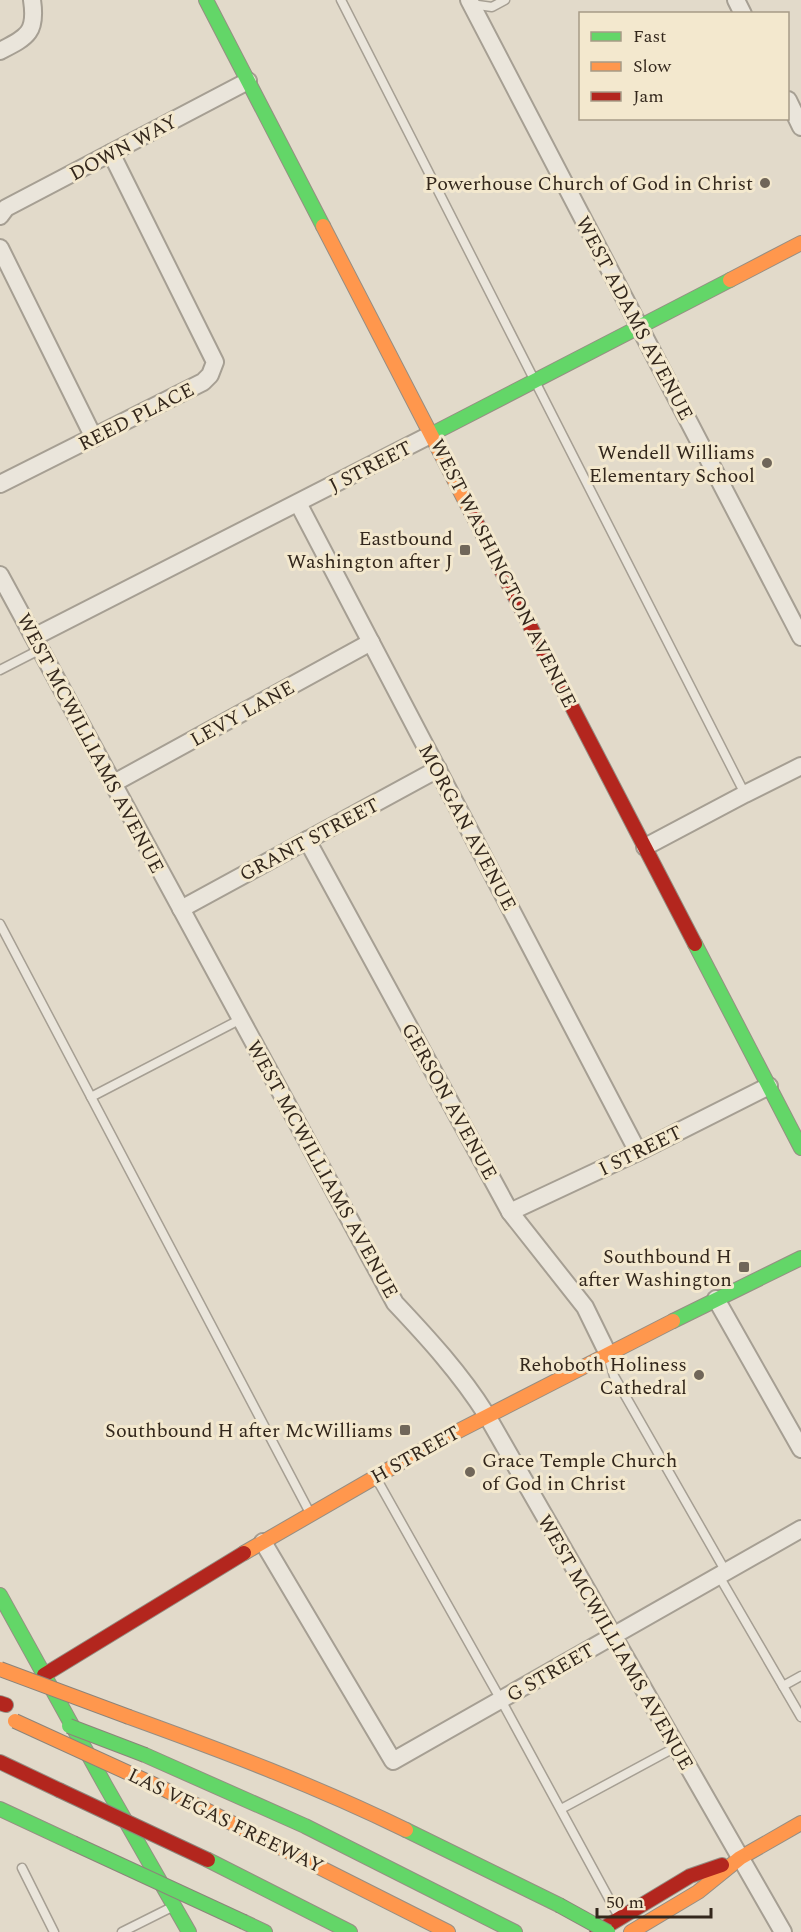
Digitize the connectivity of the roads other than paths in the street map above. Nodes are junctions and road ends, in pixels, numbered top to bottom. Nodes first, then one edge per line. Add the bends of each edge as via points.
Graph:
1 (33, 0) edge
2 (206, 0) edge
3 (341, 0) edge
4 (505, 0) edge
5 (471, 1) edge
6 (0, 51) edge
7 (248, 81) junction
8 (789, 102) edge
9 (801, 127) edge
10 (111, 153) junction
11 (0, 216) edge
12 (801, 243) edge
13 (0, 248) edge
14 (640, 327) junction
15 (536, 381) junction
16 (432, 434) junction
17 (94, 438) junction
18 (0, 484) edge
19 (298, 503) junction
20 (0, 576) edge
21 (796, 614) edge
22 (801, 637) edge
23 (371, 642) junction
24 (38, 643) junction
25 (0, 670) edge
26 (801, 766) edge
27 (438, 770) junction
28 (114, 783) junction
29 (745, 794) junction
30 (308, 840) junction
31 (645, 847) junction
32 (181, 909) junction
33 (0, 924) edge
34 (241, 1019) junction
35 (769, 1086) junction
36 (91, 1097) junction
37 (801, 1148) edge
38 (638, 1152) junction
39 (510, 1212) junction
40 (801, 1258) edge
41 (716, 1299) junction
42 (607, 1352) junction
43 (486, 1414) junction
44 (801, 1449) edge
45 (375, 1476) junction
46 (310, 1513) junction
47 (801, 1529) edge
48 (263, 1542) junction
49 (722, 1574) junction
50 (0, 1595) edge
51 (613, 1636) junction
52 (0, 1669) edge
53 (44, 1675) junction
54 (801, 1676) edge
55 (783, 1686) junction
56 (501, 1700) junction
57 (2, 1707) edge
58 (26, 1712) dead end
59 (801, 1718) edge
60 (57, 1722) dead end
61 (676, 1748) junction
62 (0, 1762) edge
63 (0, 1809) edge
64 (561, 1809) junction
65 (801, 1823) edge
66 (740, 1858) junction
67 (22, 1868) dead end
68 (267, 1891) junction
69 (174, 1906) junction
70 (620, 1918) junction
71 (297, 1922) dead end
72 (54, 1932) edge
73 (122, 1932) edge
74 (189, 1932) edge
75 (266, 1932) edge
76 (350, 1932) edge
77 (448, 1932) edge
78 (515, 1932) edge
79 (597, 1932) edge
80 (608, 1932) edge
81 (631, 1932) edge
82 (783, 1932) edge

1 - 6 street via 32,29
2 - 7 main road, WEST WASHINGTON AVENUE
3 - 15 lane
4 - 5 lane via 492,7
5 - 14 street, WEST ADAMS AVENUE
7 - 10 street, DOWN WAY
7 - 16 main road, WEST WASHINGTON AVENUE
8 - 9 street
10 - 11 street, DOWN WAY via 6,208
10 - 17 street, REED PLACE via 215,362 203,382
12 - 14 main road, J STREET
13 - 17 street
14 - 15 main road, J STREET
14 - 21 street, WEST ADAMS AVENUE
15 - 16 main road, J STREET
15 - 29 lane
16 - 19 street, J STREET
16 - 31 main road, WEST WASHINGTON AVENUE
17 - 18 street, REED PLACE
19 - 23 street, MORGAN AVENUE
19 - 24 street, J STREET
20 - 24 street, WEST MCWILLIAMS AVENUE
21 - 22 street, WEST ADAMS AVENUE
23 - 27 street, MORGAN AVENUE
23 - 28 street, LEVY LANE
24 - 25 lane
24 - 28 street, WEST MCWILLIAMS AVENUE
26 - 29 street
27 - 30 street, GRANT STREET
27 - 38 street, MORGAN AVENUE
28 - 32 street, WEST MCWILLIAMS AVENUE
29 - 31 street
30 - 32 street, GRANT STREET
30 - 39 street, GERSON AVENUE
31 - 35 main road, WEST WASHINGTON AVENUE
32 - 34 street, WEST MCWILLIAMS AVENUE
33 - 36 lane
34 - 36 lane
34 - 43 street, WEST MCWILLIAMS AVENUE via 395,1303 443,1354
35 - 37 main road, WEST WASHINGTON AVENUE
35 - 38 street, I STREET
36 - 46 lane
38 - 39 street, I STREET
39 - 42 street, GERSON AVENUE via 585,1307
40 - 41 main road, H STREET
41 - 42 main road, H STREET
41 - 44 street
42 - 43 main road, H STREET
42 - 49 lane via 614,1376
43 - 45 main road, H STREET
43 - 51 street, WEST MCWILLIAMS AVENUE
45 - 46 main road, H STREET
45 - 56 lane
46 - 48 main road, H STREET
47 - 49 street, G STREET
48 - 53 main road, H STREET
48 - 56 street, G STREET via 393,1761
49 - 51 street, G STREET
49 - 55 lane
50 - 53 main road
51 - 56 street, G STREET
51 - 61 street, WEST MCWILLIAMS AVENUE
52 - 80 main road, bridge via 236,1756 375,1815
53 - 69 main road
54 - 55 lane
55 - 59 lane
56 - 64 lane
57 - 58 main road
57 - 77 main road, LAS VEGAS FREEWAY, bridge via 15,1721 168,1791
60 - 78 main road, bridge via 145,1755 305,1826
61 - 64 lane
61 - 66 street, WEST MCWILLIAMS AVENUE
62 - 68 main road, bridge
63 - 75 main road, bridge
64 - 70 lane
65 - 66 main road
66 - 70 main road via 690,1876
66 - 81 main road via 698,1892
66 - 82 street, WEST MCWILLIAMS AVENUE
67 - 72 lane
68 - 71 main road
68 - 76 main road
69 - 73 lane
69 - 74 main road
70 - 79 main road

